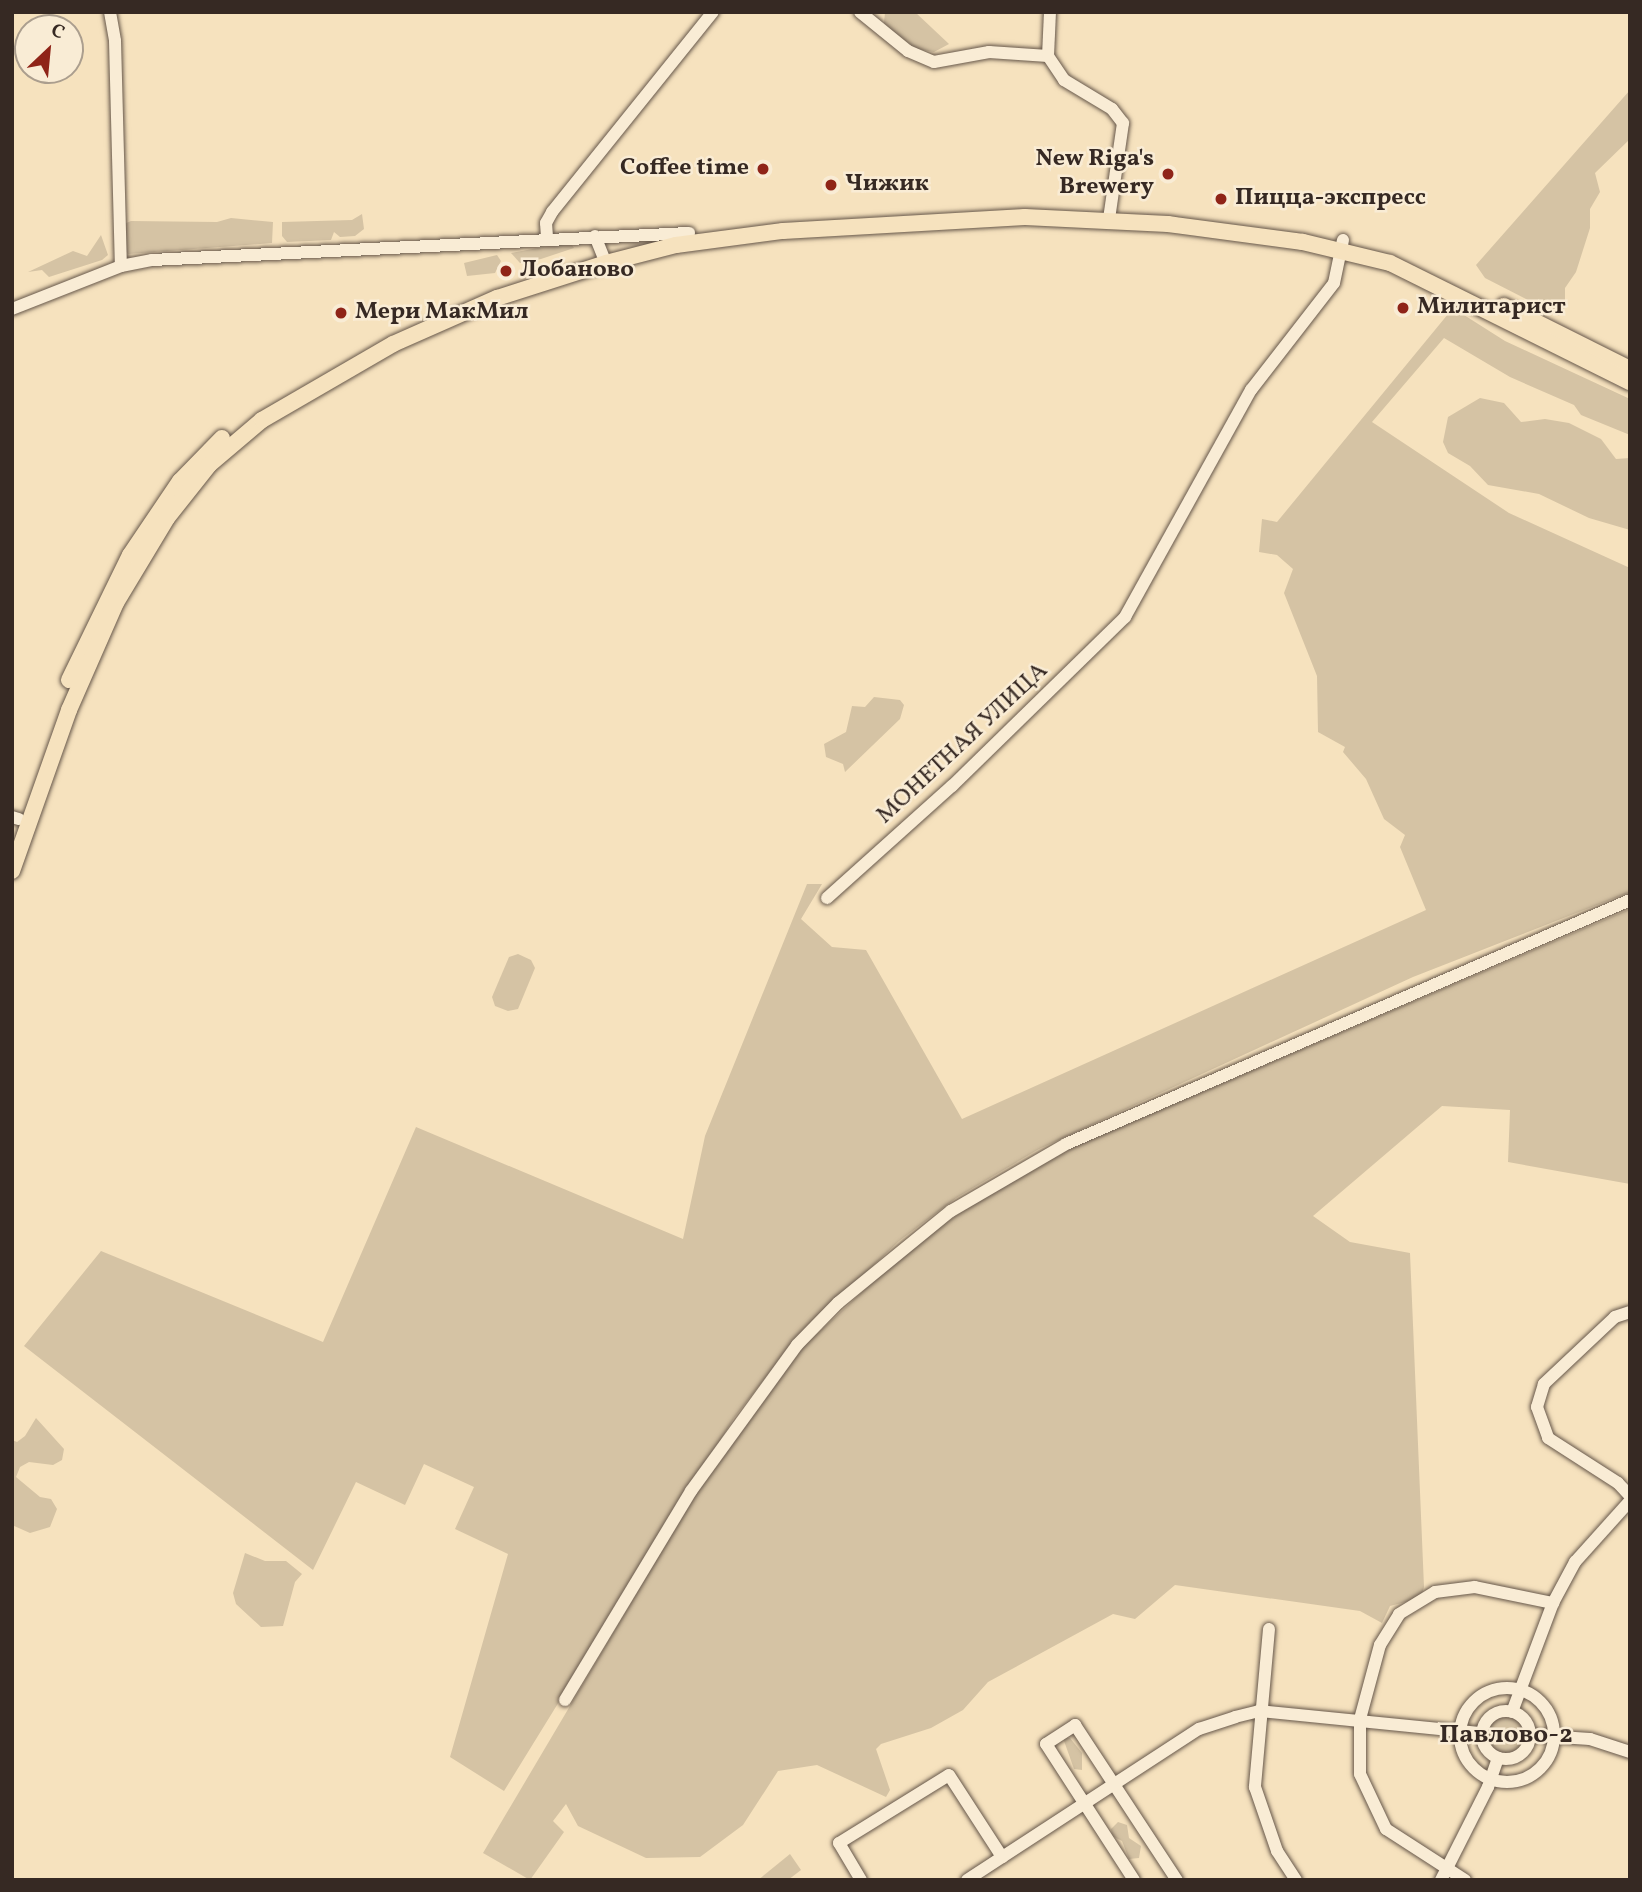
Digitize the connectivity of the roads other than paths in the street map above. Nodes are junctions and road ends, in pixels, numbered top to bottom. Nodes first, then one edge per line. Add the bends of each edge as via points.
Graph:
1 (110, 12) edge
2 (713, 12) edge
3 (859, 12) edge
4 (1050, 12) edge
5 (1048, 56) junction
6 (1110, 215) junction
7 (689, 233) junction
8 (595, 236) junction
9 (547, 237) junction
10 (1343, 245) junction
11 (605, 258) junction
12 (121, 266) junction
13 (12, 309) edge
14 (1630, 369) edge
15 (1630, 382) edge
16 (16, 818) edge
17 (12, 838) edge
18 (12, 871) edge
19 (827, 898) dead end
20 (1630, 900) edge
21 (1630, 1312) edge
22 (1630, 1499) edge
23 (1553, 1603) junction
24 (1269, 1629) dead end
25 (1521, 1690) junction
26 (565, 1700) dead end
27 (1259, 1711) junction
28 (1512, 1712) junction
29 (1360, 1719) junction
30 (1461, 1731) junction
31 (1481, 1733) junction
32 (1530, 1735) junction
33 (1555, 1736) junction
34 (1630, 1752) edge
35 (1498, 1758) junction
36 (1492, 1780) junction
37 (1114, 1783) junction
38 (1084, 1803) junction
39 (1002, 1857) junction
40 (1444, 1875) edge
41 (861, 1880) edge
42 (967, 1880) edge
43 (1134, 1880) edge
44 (1177, 1880) edge
45 (1296, 1880) edge
46 (1465, 1880) edge

1 - 12 street via 115,41
2 - 9 street via 552,212 546,223
3 - 5 street via 908,51 934,62 989,52
4 - 5 street
5 - 6 street via 1064,80 1112,109 1123,123
6 - 7 main road via 972,208
6 - 10 main road
6 - 11 main road via 972,218 783,231
7 - 8 street
7 - 11 main road
8 - 9 street
8 - 11 street
9 - 12 street via 191,256
10 - 14 main road via 1434,272
10 - 15 main road via 1419,275
10 - 19 street, МОНЕТНАЯ УЛИЦА via 1334,283 1251,390 1125,617 952,786
11 - 16 main road via 494,289 385,336 257,412 201,457 158,512 106,598
11 - 18 main road via 497,298 393,344 262,420 209,464 167,518 116,603 69,710
12 - 13 street
16 - 17 main road
20 - 26 street via 1066,1144 951,1211 838,1303 797,1345 691,1491
21 - 22 street via 1615,1317 1544,1384 1537,1407 1548,1438 1618,1483
22 - 23 street via 1575,1562
23 - 25 street
23 - 29 street via 1475,1587 1435,1592 1413,1603 1388,1627
24 - 27 street
25 - 28 street
25 - 30 street via 1488,1692 1474,1702
25 - 33 street via 1545,1707
27 - 29 street
27 - 37 street via 1199,1729
27 - 45 street via 1255,1787 1272,1841
28 - 31 street via 1488,1718
28 - 32 street via 1525,1721
29 - 30 street
29 - 40 street via 1360,1774 1372,1807 1386,1829
30 - 31 street
30 - 36 street via 1465,1756
31 - 35 street via 1485,1749
32 - 33 street
32 - 35 street via 1516,1758
33 - 34 street via 1590,1739
33 - 36 street via 1545,1764 1534,1774 1521,1780
35 - 36 street
36 - 40 street
37 - 38 street
37 - 38 street via 1075,1725 1046,1744
37 - 44 street
38 - 39 street
38 - 43 street
39 - 41 street via 949,1775 839,1843
39 - 42 street
40 - 46 street

